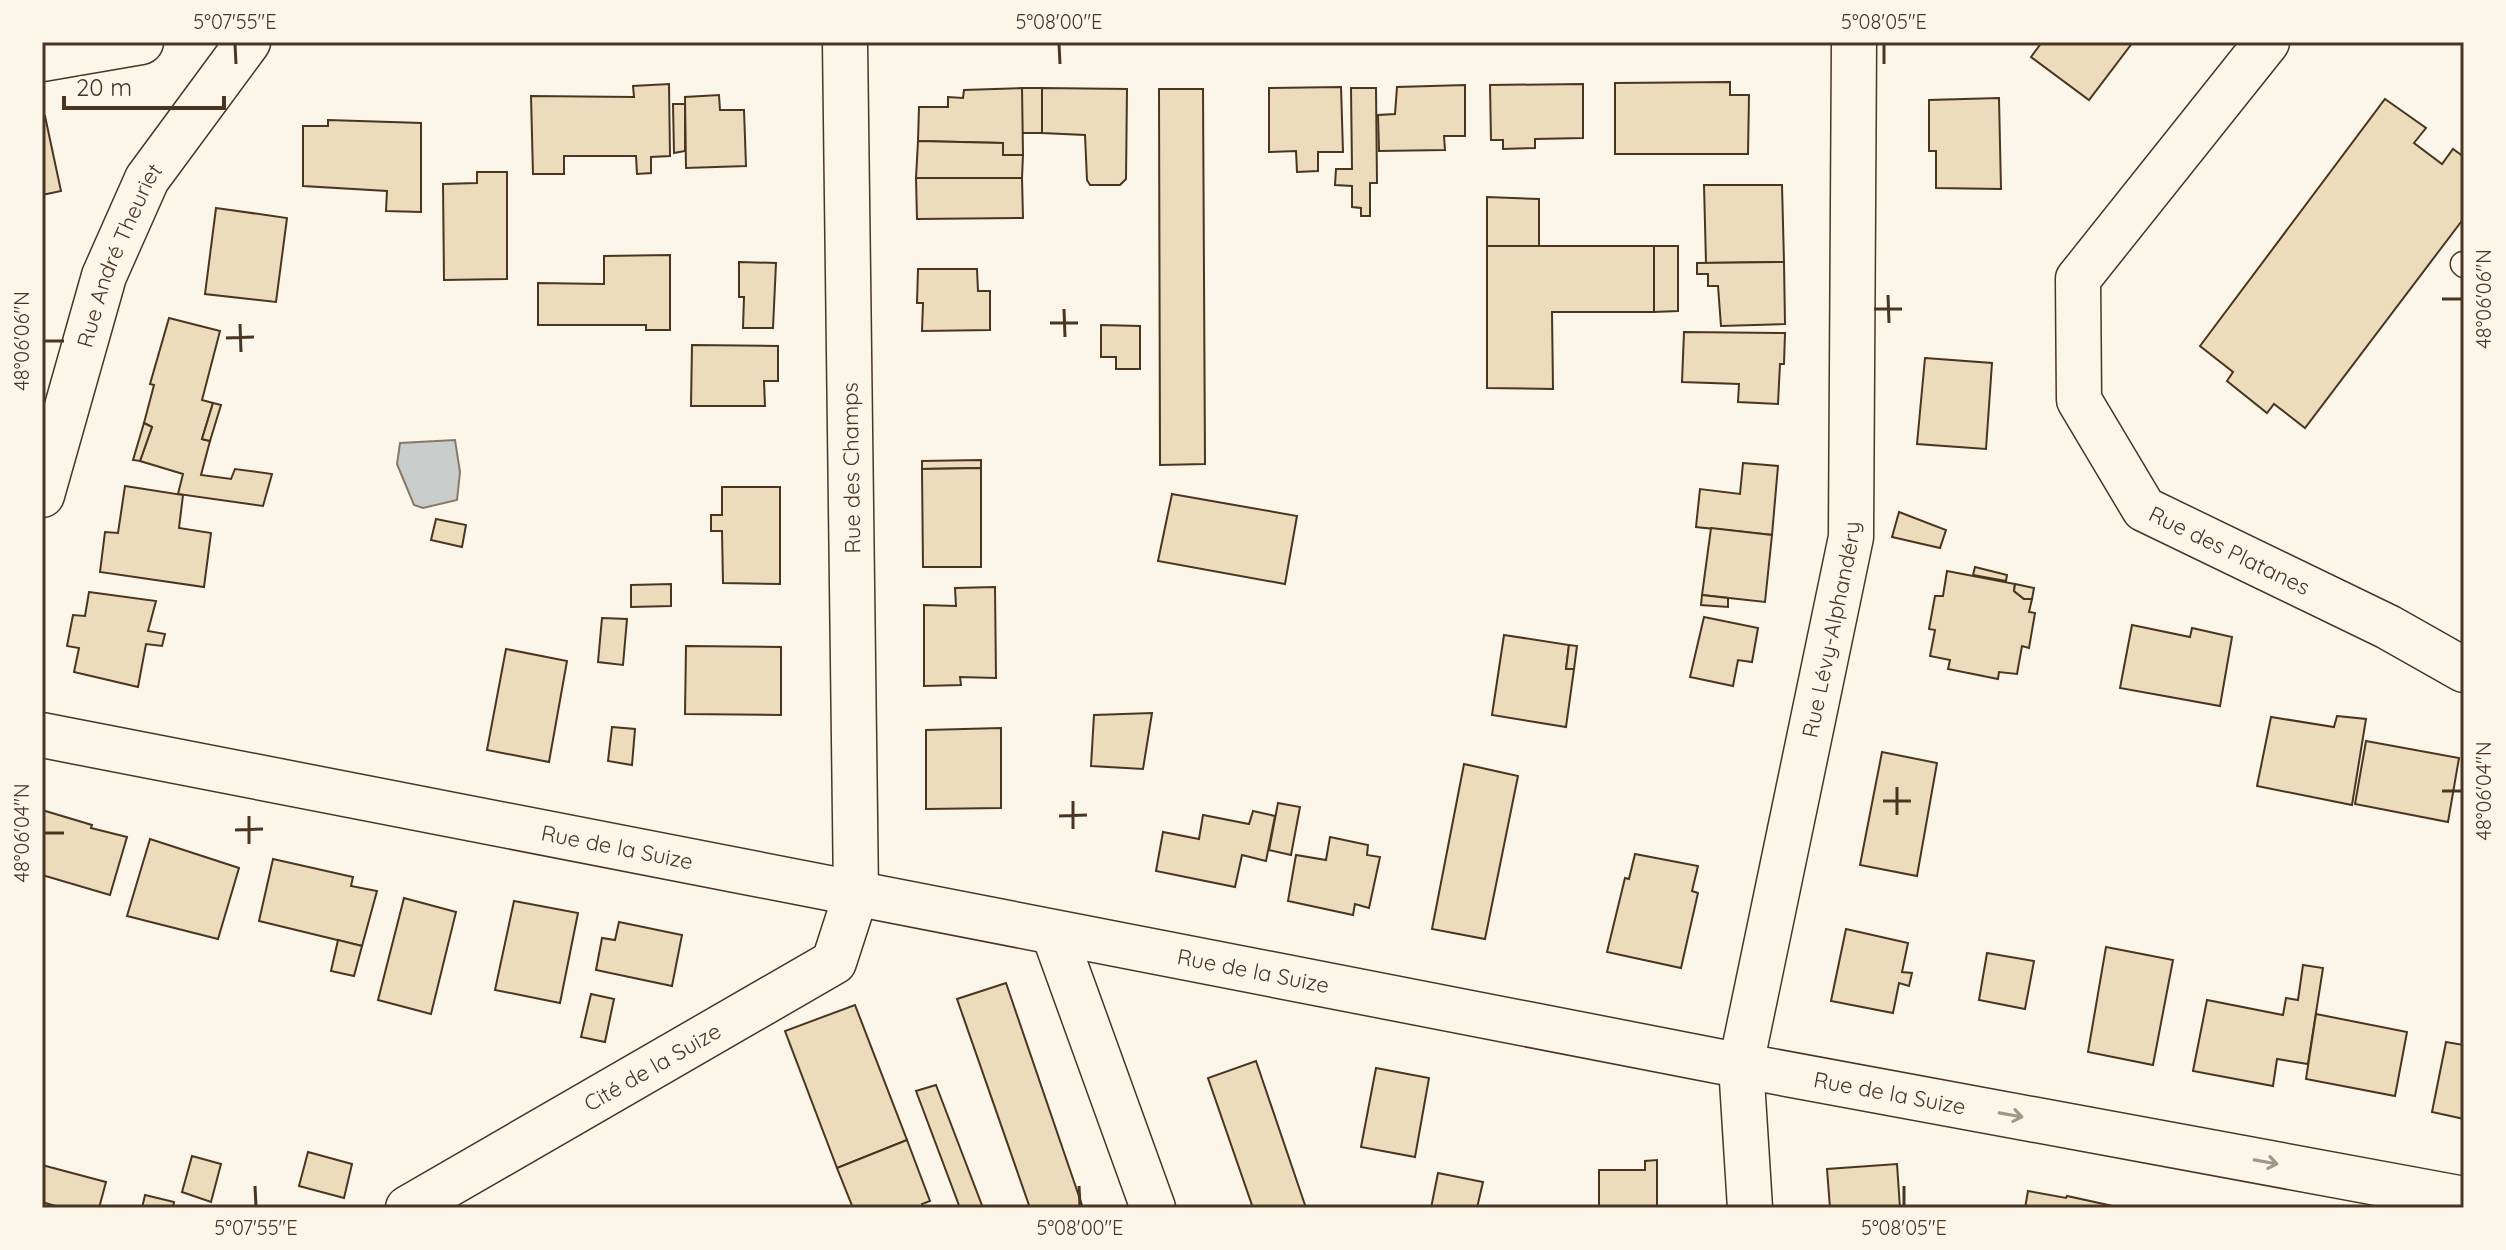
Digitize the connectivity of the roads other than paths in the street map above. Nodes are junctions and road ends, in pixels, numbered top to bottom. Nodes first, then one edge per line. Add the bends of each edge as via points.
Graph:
1 (141, 42) edge
2 (248, 42) edge
3 (845, 42) edge
4 (1854, 42) edge
5 (2267, 42) edge
6 (42, 59) edge
7 (42, 495) edge
8 (2464, 670) edge
9 (42, 735) edge
10 (856, 894) junction
11 (1054, 934) junction
12 (1741, 1065) junction
13 (2464, 1199) edge
14 (408, 1208) edge
15 (1153, 1208) edge
16 (1750, 1208) edge

1 - 6 street
2 - 7 street, Rue André Theuriet via 147,179 104,276
3 - 10 street, Rue des Champs
4 - 12 street, Rue Lévy-Alphandéry via 1851,537
5 - 8 street, Rue des Platanes via 2078,279 2079,400 2144,509 2388,627
9 - 10 street, Rue de la Suize
10 - 11 street, Rue de la Suize
10 - 14 street, Cité de la Suize via 834,962
11 - 12 street, Rue de la Suize
11 - 15 street
12 -> 13 street, Rue de la Suize
12 - 16 street, Rue Lévy-Alphandéry

